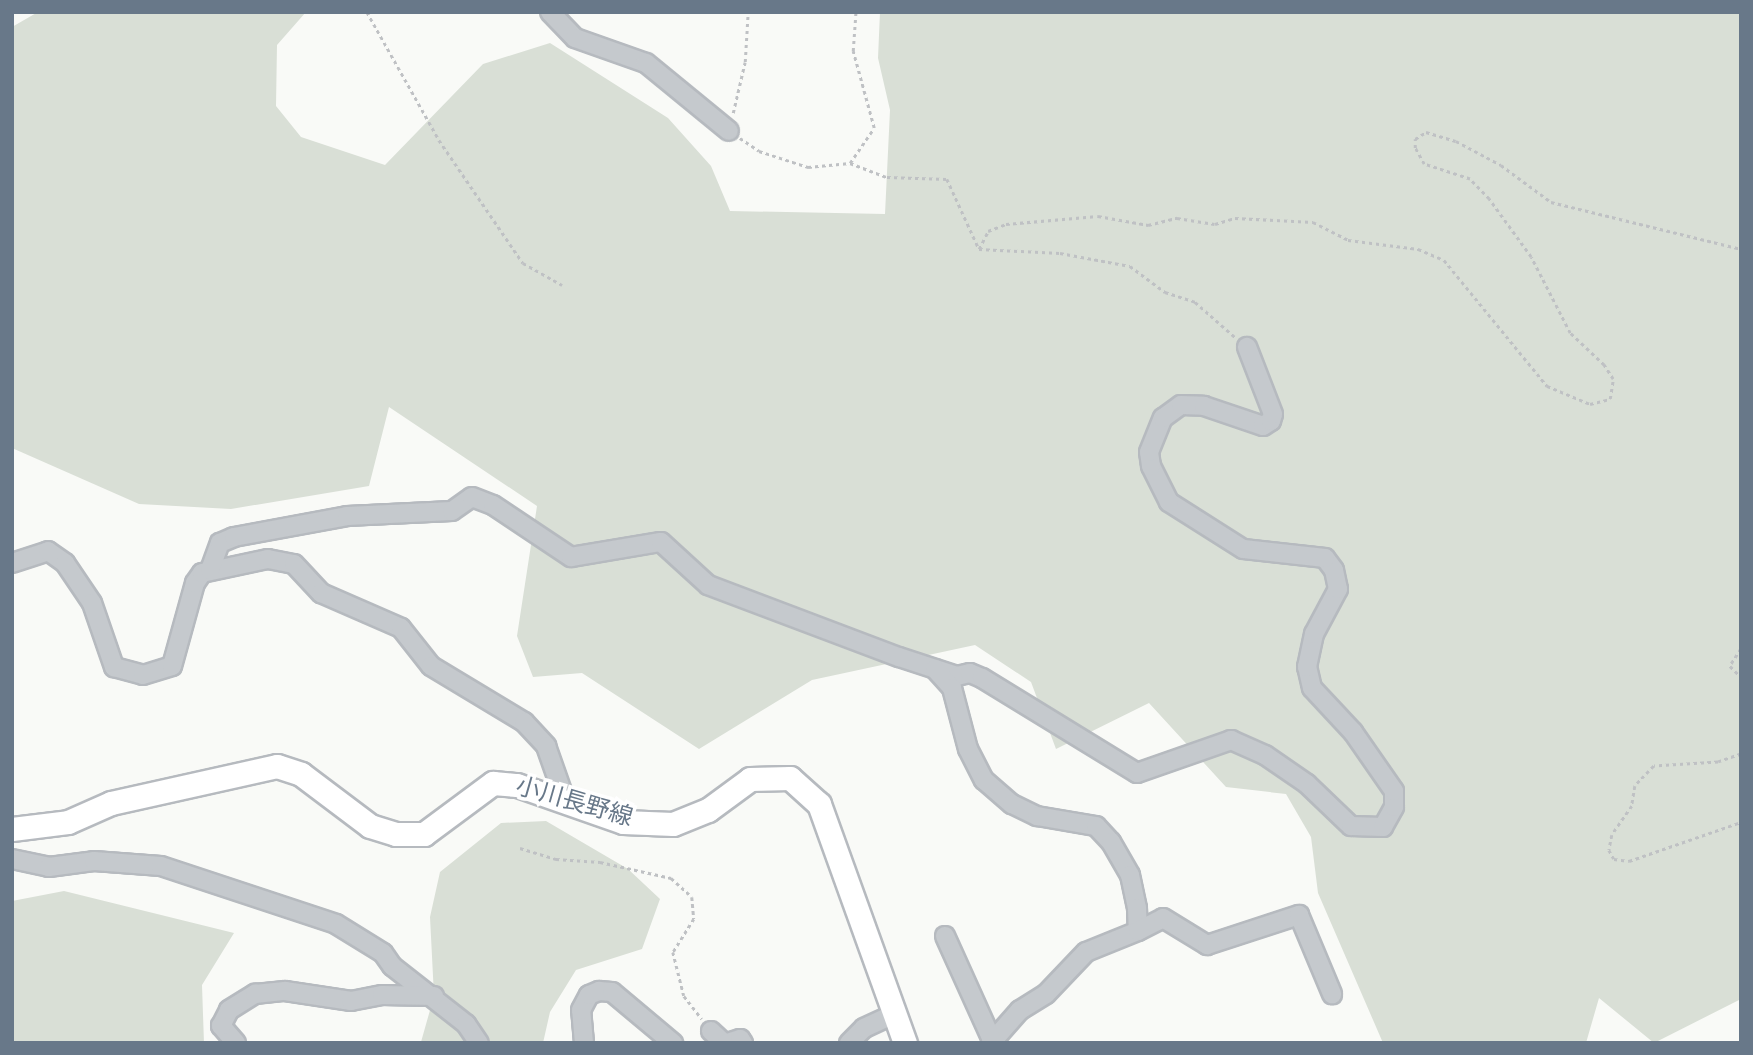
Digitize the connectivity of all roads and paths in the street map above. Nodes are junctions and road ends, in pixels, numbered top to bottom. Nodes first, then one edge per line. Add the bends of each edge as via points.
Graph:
1 (367, 12) edge
2 (550, 12) edge
3 (748, 12) edge
4 (856, 12) edge
5 (729, 131) junction
6 (850, 163) junction
7 (1741, 248) edge
8 (979, 249) junction
9 (562, 285) dead end
10 (1247, 347) joint
11 (12, 563) edge
12 (210, 570) junction
13 (1741, 649) edge
14 (935, 669) junction
15 (1741, 677) edge
16 (1741, 754) edge
17 (565, 800) junction
18 (1741, 822) edge
19 (12, 829) edge
20 (520, 848) dead end
21 (12, 859) edge
22 (1138, 932) junction
23 (945, 936) dead end
24 (1332, 994) dead end
25 (434, 996) junction
26 (894, 1014) junction
27 (721, 1039) edge
28 (991, 1041) edge
29 (236, 1043) edge
30 (479, 1043) edge
31 (584, 1043) edge
32 (673, 1043) edge
33 (743, 1043) edge
34 (849, 1043) edge
35 (905, 1043) edge

1 - 9 path via 439,140 523,263
2 - 5 street via 575,38 646,63
3 - 5 path via 745,62
4 - 6 path via 853,51 874,128
5 - 6 path via 759,150 808,167
6 - 8 path via 887,177 947,179
7 - 8 path via 1551,202 1501,165 1456,141 1426,132 1415,139 1424,164 1470,178 1489,199 1531,257 1570,333 1604,365 1612,379 1610,399 1590,404 1547,386 1444,260 1418,249 1348,240 1313,222 1236,218 1215,224 1177,218 1148,225 1098,216 1006,224 988,231
8 - 10 path via 1060,253 1130,266 1165,292 1195,302
10 - 14 street via 1273,414 1271,421 1264,426 1204,406 1181,405 1163,418 1149,452 1151,466 1169,502 1243,549 1325,558 1334,570 1338,589 1314,634 1307,667 1312,688 1386,773 1394,791 1394,807 1383,827 1351,826 1307,784 1249,746 1231,740 1137,773 1000,687 970,673 957,676
11 - 12 street via 48,551 65,563 92,603 114,667 143,675 172,666 195,583
12 - 14 street via 220,543 234,537 347,516 453,511 472,497 493,505 571,557 661,542 678,553 697,577 745,602
12 - 17 street via 286,560 321,593 401,628 431,666 538,735
13 - 15 path via 1730,666
14 - 22 street via 951,688 968,748 995,792 1037,816 1096,827 1111,842 1130,876
16 - 18 path via 1718,762 1654,766 1635,786 1632,806 1612,835 1609,850 1614,859 1629,861
17 - 19 main road, 小川長野線 via 517,785 493,783 424,834 396,834 370,826 301,774 277,766 111,803 68,821
17 - 26 main road, 小川長野線 via 623,822 673,824 708,810 750,779 790,778 819,804
20 - 27 path via 556,859 600,862 671,878 692,897 694,919 673,953 684,996
21 - 25 street via 49,867 94,861 161,866 289,905 348,931 383,953 392,966
22 - 24 street via 1163,918 1207,945 1299,915
22 - 28 street via 1086,952
23 - 28 street
25 - 29 street via 382,995 351,1001 285,991 255,994 229,1010 221,1026
25 - 30 street via 466,1024
26 - 34 street via 864,1028
26 - 35 main road, 小川長野線
27 - 33 street
31 - 32 street via 581,1010 589,995 599,991 612,992

